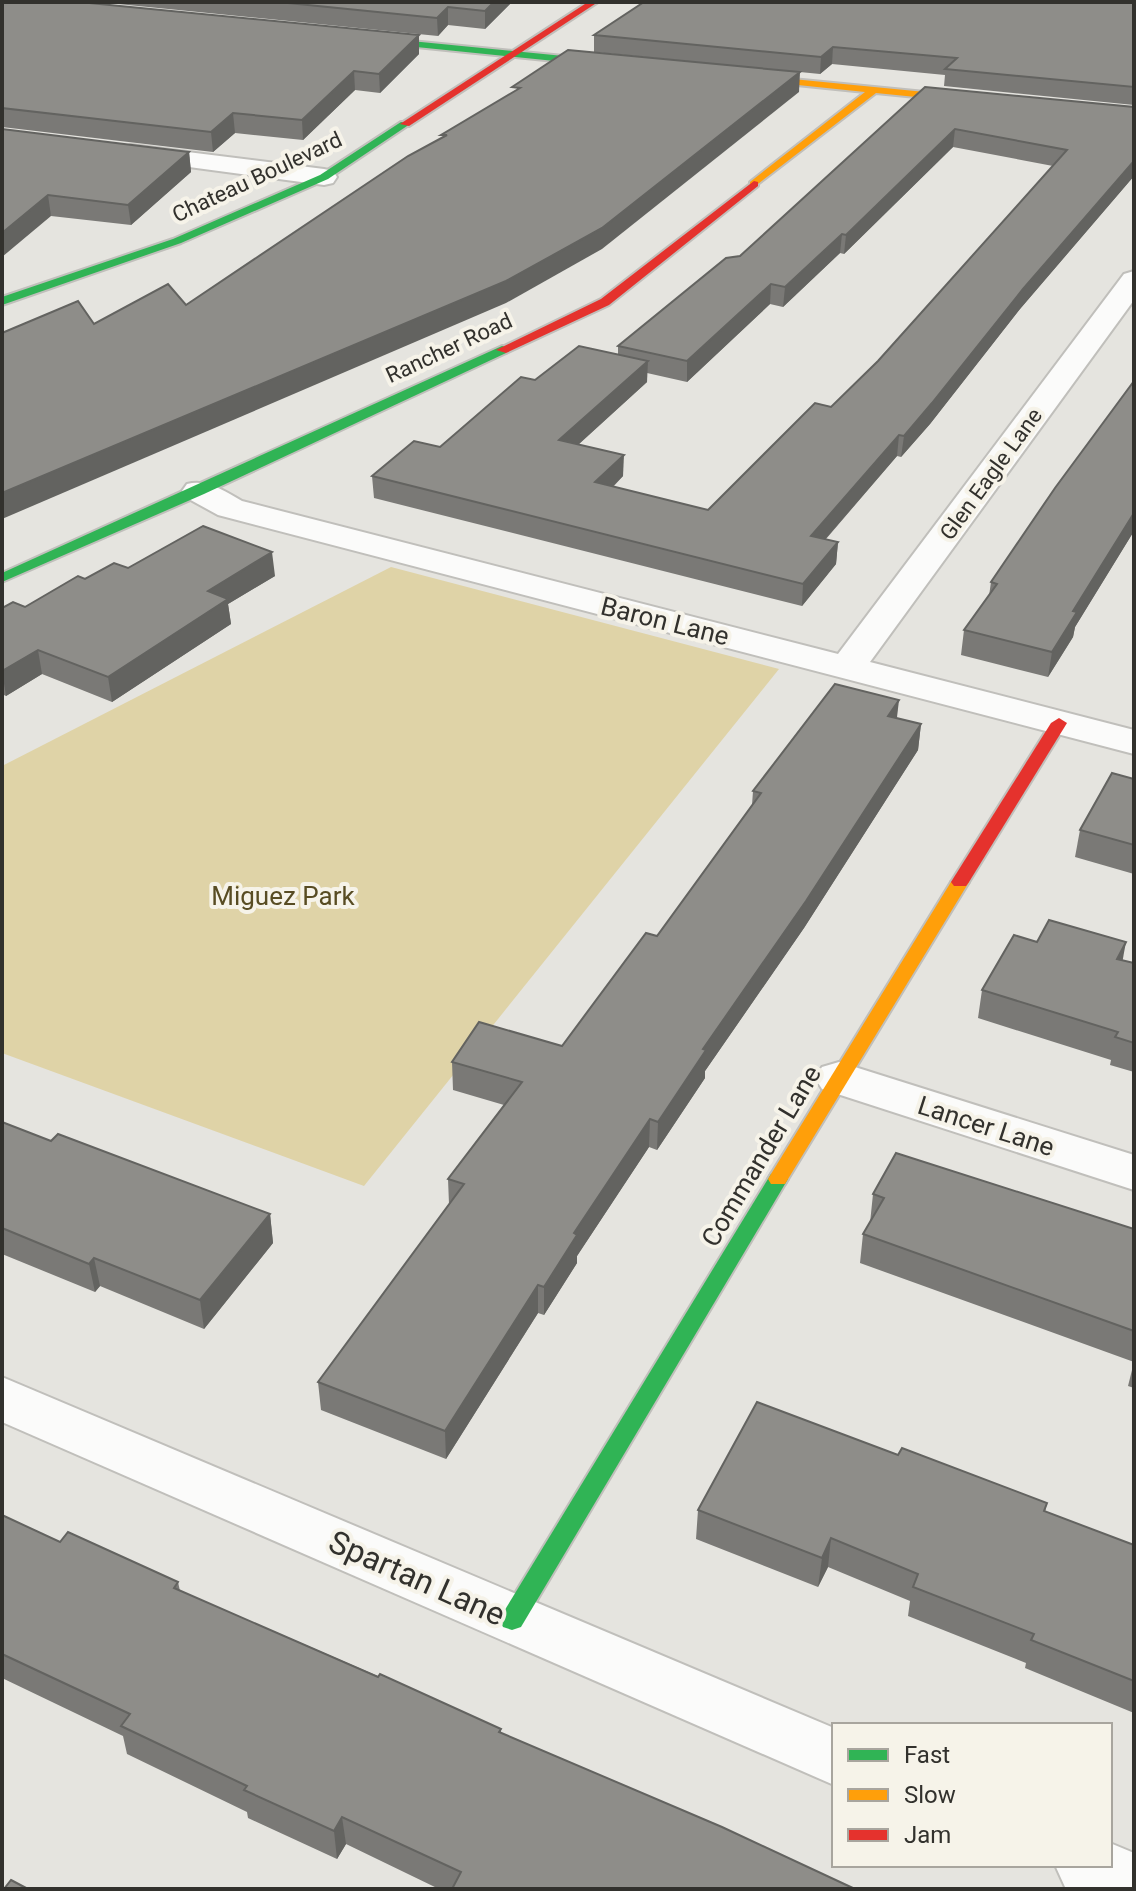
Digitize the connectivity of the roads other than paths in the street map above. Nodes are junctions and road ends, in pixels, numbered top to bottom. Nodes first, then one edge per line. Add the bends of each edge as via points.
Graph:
1 (594, 2) edge
2 (342, 37) edge
3 (512, 54) junction
4 (638, 67) edge
5 (717, 74) edge
6 (874, 90) junction
7 (996, 102) edge
8 (109, 151) edge
9 (324, 177) junction
10 (1134, 280) edge
11 (2, 301) edge
12 (199, 491) junction
13 (2, 578) edge
14 (847, 668) junction
15 (1059, 723) junction
16 (1134, 742) edge
17 (839, 1078) junction
18 (1134, 1173) edge
19 (2, 1398) edge
20 (512, 1620) junction
21 (832, 1756) edge
22 (1093, 1867) edge
23 (1134, 1885) edge

1 - 3 street, Chateau Boulevard
2 - 3 street
3 - 4 street
3 - 9 street, Chateau Boulevard
5 - 6 street
6 - 7 street
6 - 12 street, Rancher Road via 605,302
8 - 9 street
9 - 11 street, Chateau Boulevard via 177,241
10 - 14 street, Glen Eagle Lane
12 - 13 street, Rancher Road
12 - 14 street, Baron Lane via 230,508
14 - 15 street, Baron Lane
15 - 16 street, Baron Lane
15 - 17 street, Commander Lane
17 - 18 street, Lancer Lane
17 - 20 street, Commander Lane
19 - 20 street, Spartan Lane
20 - 21 street, Spartan Lane
22 - 23 street

